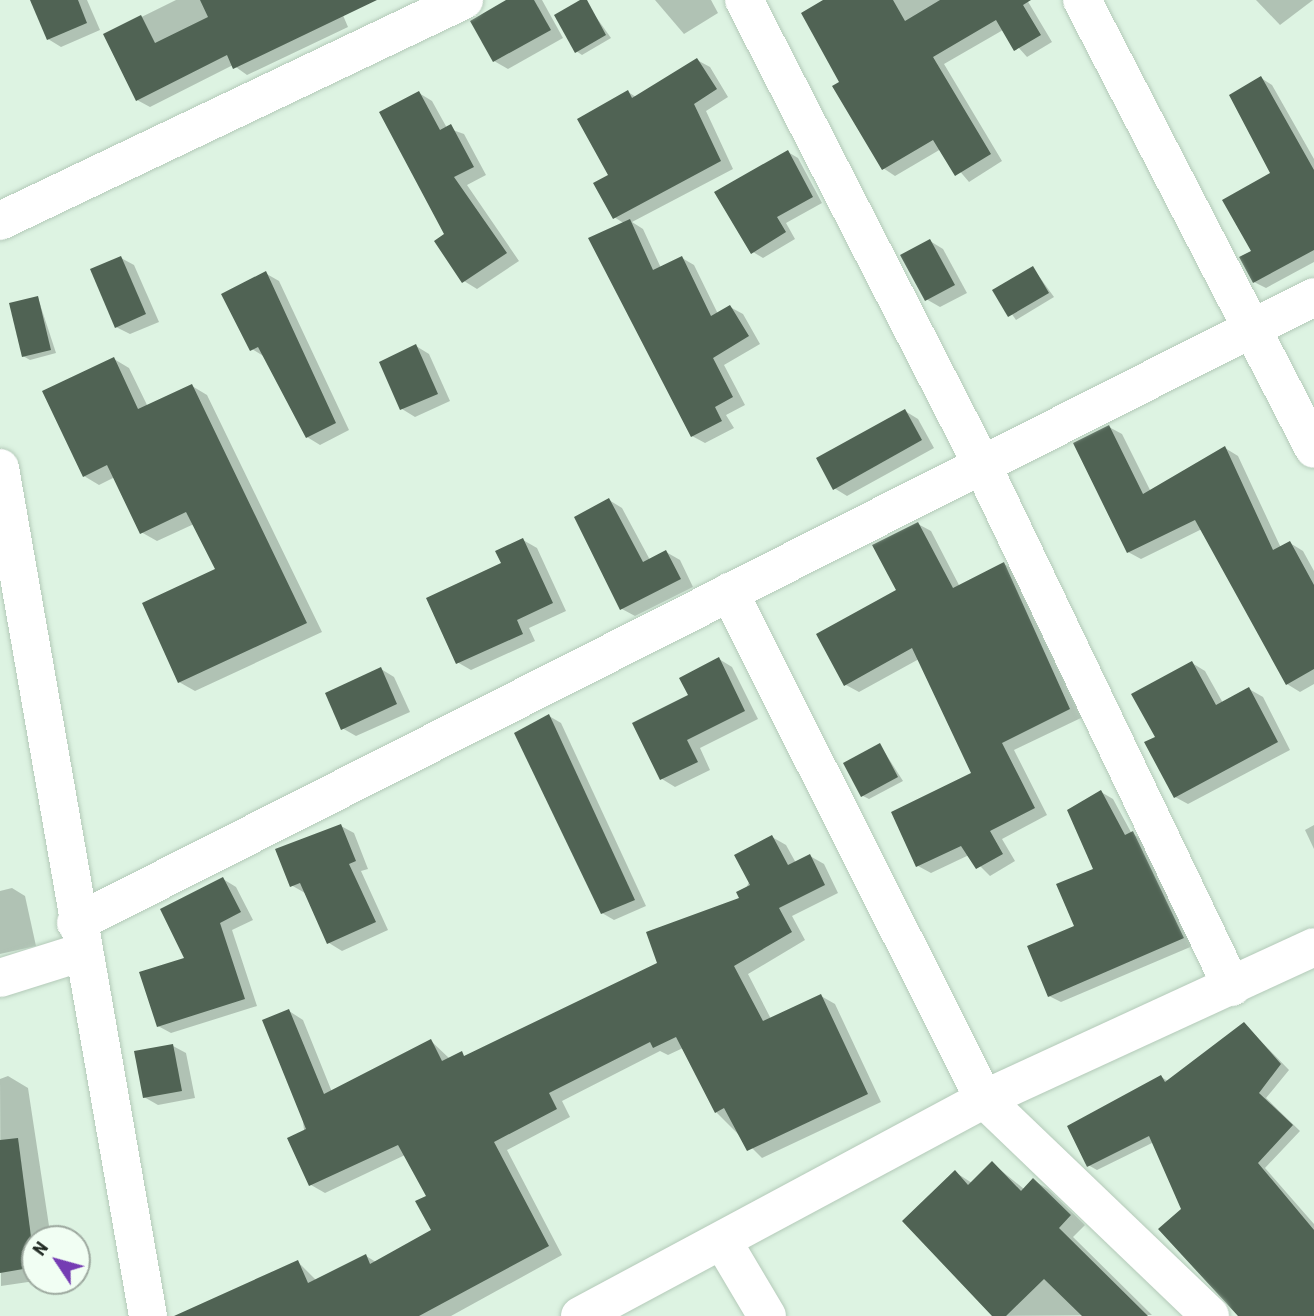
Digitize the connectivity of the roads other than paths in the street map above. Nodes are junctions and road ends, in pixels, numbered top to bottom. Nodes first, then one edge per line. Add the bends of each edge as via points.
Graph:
1 (464, 0) edge
2 (744, 0) edge
3 (1082, 0) edge
4 (0, 221) edge
5 (1314, 297) edge
6 (1253, 327) junction
7 (1314, 449) edge
8 (981, 463) junction
9 (0, 468) edge
10 (729, 592) junction
11 (78, 938) junction
12 (1307, 960) edge
13 (0, 978) edge
14 (1232, 987) junction
15 (984, 1099) junction
16 (723, 1242) junction
17 (148, 1316) edge
18 (580, 1316) edge
19 (767, 1316) edge
20 (1210, 1316) edge

1 - 4 street
2 - 8 street
3 - 6 street
5 - 6 street
6 - 7 street
6 - 8 street
8 - 10 street
8 - 14 street
9 - 11 street
10 - 11 street
10 - 15 street
11 - 13 street
11 - 17 street
12 - 14 street
14 - 15 street
15 - 16 street
15 - 20 street
16 - 18 street
16 - 19 street

